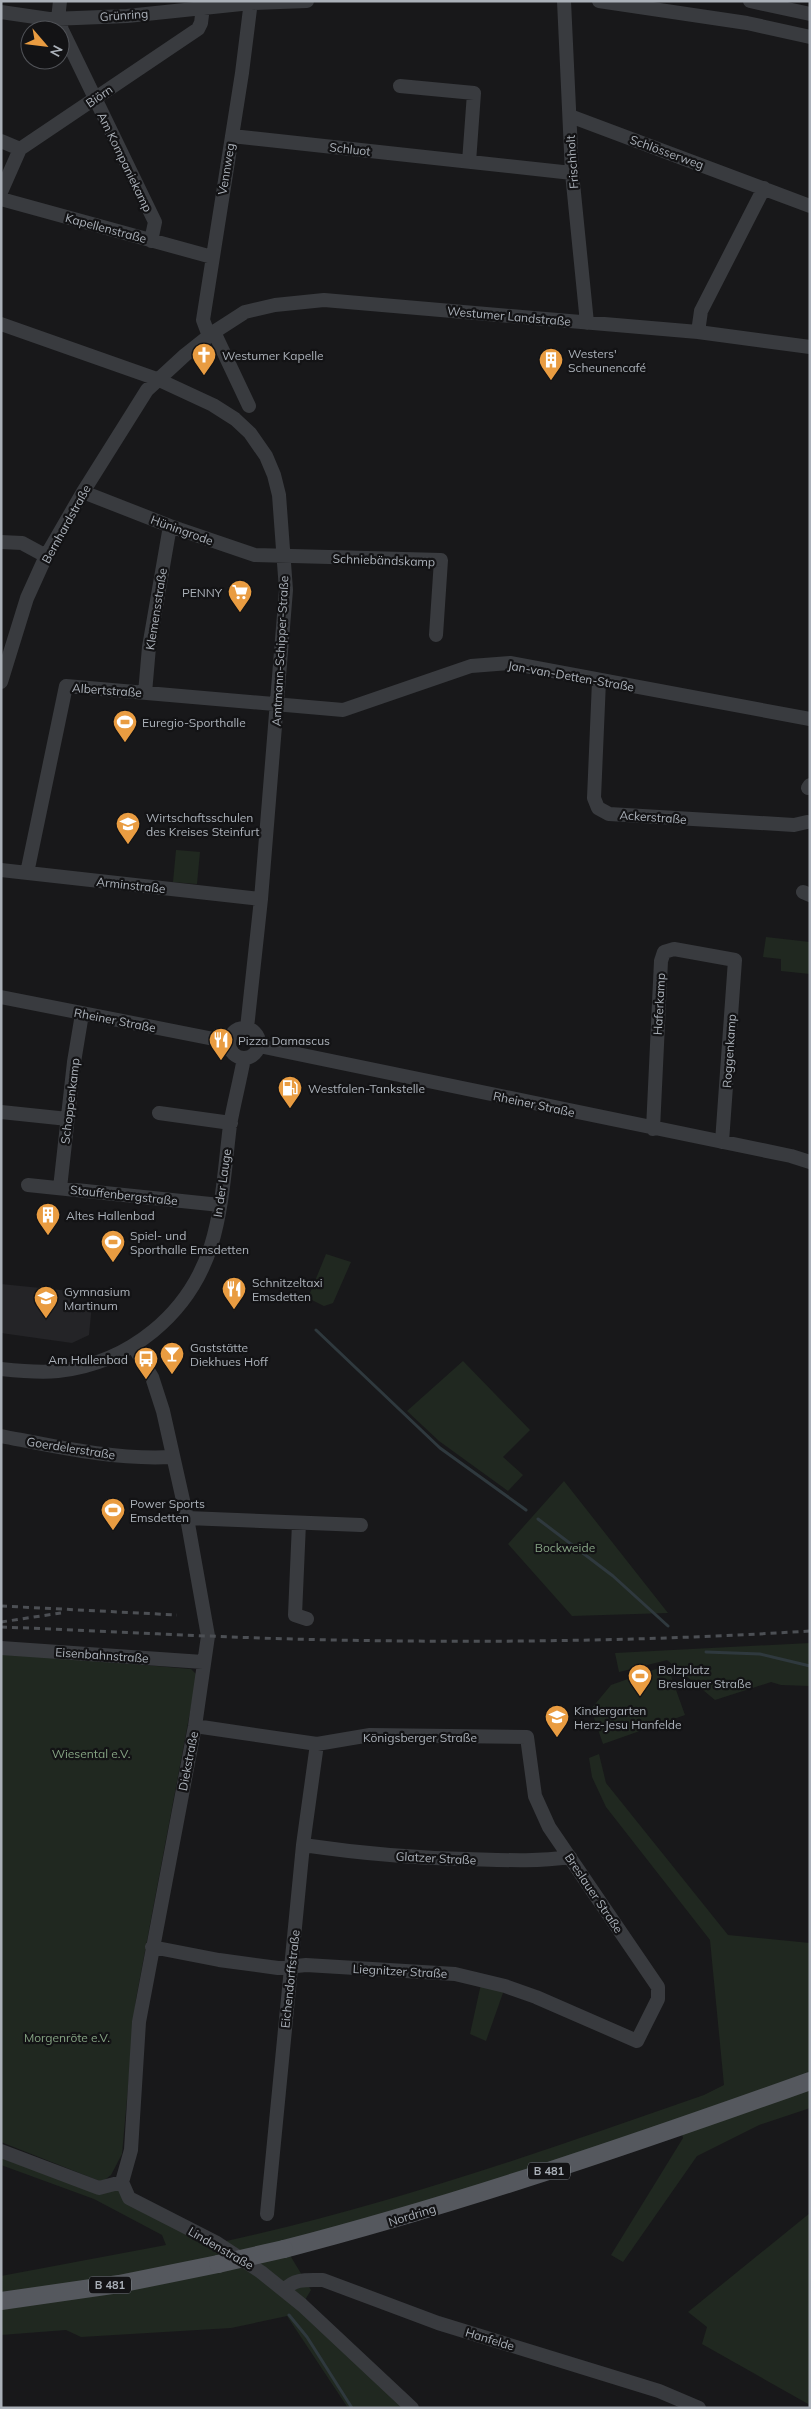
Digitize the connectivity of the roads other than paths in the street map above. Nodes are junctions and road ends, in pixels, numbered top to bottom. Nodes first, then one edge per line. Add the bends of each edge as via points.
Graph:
1 (60, 1) edge
2 (307, 1) edge
3 (564, 1) edge
4 (600, 1) edge
5 (749, 1) edge
6 (251, 2) edge
7 (203, 7) junction
8 (1, 12) edge
9 (810, 14) edge
10 (58, 19) junction
11 (747, 23) junction
12 (810, 37) edge
13 (400, 86) dead end
14 (95, 99) junction
15 (570, 116) junction
16 (232, 136) junction
17 (1, 141) edge
18 (20, 149) junction
19 (469, 162) junction
20 (572, 173) junction
21 (764, 188) junction
22 (1, 192) edge
23 (1, 199) edge
24 (810, 206) edge
25 (151, 241) junction
26 (212, 257) junction
27 (587, 322) junction
28 (1, 324) edge
29 (698, 332) junction
30 (212, 334) junction
31 (810, 347) edge
32 (157, 379) junction
33 (248, 406) dead end
34 (83, 492) junction
35 (170, 526) junction
36 (1, 542) edge
37 (46, 556) junction
38 (284, 557) junction
39 (436, 635) dead end
40 (599, 681) junction
41 (1, 682) edge
42 (145, 693) junction
43 (278, 704) junction
44 (810, 719) edge
45 (807, 822) dead end
46 (1, 870) edge
47 (27, 873) junction
48 (261, 899) junction
49 (735, 960) joint
50 (1, 997) edge
51 (82, 1014) junction
52 (247, 1028) junction
53 (229, 1042) junction
54 (258, 1046) junction
55 (244, 1058) junction
56 (1, 1112) edge
57 (159, 1113) dead end
58 (68, 1119) junction
59 (231, 1123) junction
60 (653, 1129) junction
61 (722, 1142) junction
62 (810, 1162) edge
63 (28, 1185) dead end
64 (60, 1188) junction
65 (220, 1205) junction
66 (134, 1347) junction
67 (1, 1370) edge
68 (1, 1436) edge
69 (172, 1457) junction
70 (187, 1518) junction
71 (300, 1523) junction
72 (362, 1525) dead end
73 (307, 1619) dead end
74 (1, 1648) edge
75 (203, 1662) junction
76 (195, 1726) junction
77 (527, 1737) joint
78 (317, 1744) junction
79 (303, 1845) junction
80 (570, 1857) junction
81 (152, 1947) junction
82 (292, 1967) junction
83 (637, 2041) joint
84 (810, 2081) edge
85 (1, 2151) edge
86 (122, 2182) junction
87 (267, 2214) dead end
88 (284, 2290) junction
89 (1, 2300) edge
90 (412, 2408) edge
91 (699, 2408) edge

1 - 10 street
2 - 6 street, Grünring
3 - 15 street, Frischholt
4 - 11 street
5 - 9 street
5 - 11 street
6 - 7 street, Grünring
6 - 16 street, Vennweg
7 - 10 street, Grünring via 128,16
7 - 14 street, Biörn via 202,23 198,29
8 - 10 street, Grünring
10 - 14 street, Am Kompaniekamp
11 - 12 street
13 - 19 street via 474,93
14 - 18 street, Biörn
14 - 25 street, Am Kompaniekamp via 155,222
15 - 20 street, Frischholt
15 - 21 street, Schlösserweg
16 - 19 street, Schluot
16 - 26 street, Vennweg
17 - 18 street
18 - 22 street
19 - 20 street, Schluot
20 - 27 street, Frischholt
21 - 24 street, Schlösserweg
21 - 29 street via 701,311
23 - 25 street, Kapellenstraße
25 - 26 street, Kapellenstraße
26 - 30 street, Vennweg via 203,320
27 - 29 street, Westumer Landstraße
27 - 30 street, Westumer Landstraße via 324,300 245,312
28 - 32 street, Amtmann-Schipper-Straße
29 - 31 street, Westumer Landstraße
30 - 32 street, Westumer Landstraße
30 - 33 street
32 - 34 street, Bernhardstraße
32 - 38 street, Amtmann-Schipper-Straße via 213,405 235,419 258,443 274,475 279,495
34 - 35 street, Hüningrode
34 - 37 street, Bernhardstraße
35 - 38 street, Hüningrode via 254,555
35 - 42 street, Klemensstraße via 149,648
36 - 37 street via 22,543
37 - 41 street, Bernhardstraße via 27,598
38 - 39 street, Schniebändskamp via 441,560
38 - 43 street, Amtmann-Schipper-Straße via 286,590
40 - 43 street, Jan-van-Detten-Straße via 532,666 499,663 471,666 343,710
40 - 44 street, Jan-van-Detten-Straße
40 - 45 street, Ackerstraße via 594,798 598,808 609,814 635,816 794,825
42 - 43 street, Albertstraße
42 - 47 street, Albertstraße via 66,686
43 - 48 street, Amtmann-Schipper-Straße
46 - 47 street, Arminstraße
47 - 48 street, Arminstraße
48 - 52 street, Amtmann-Schipper-Straße
49 - 60 street, Haferkamp via 674,950 664,952 660,962
49 - 61 street, Roggenkamp
50 - 51 street, Rheiner Straße
51 - 53 street, Rheiner Straße
51 - 58 street, Schoppenkamp
52 - 53 street via 235,1031
52 - 54 street via 257,1035
53 - 55 street via 233,1054
54 - 55 street via 253,1055
54 - 60 street, Rheiner Straße
55 - 59 street, In der Lauge
56 - 58 street
57 - 59 street
58 - 64 street, Schoppenkamp
59 - 65 street, In der Lauge
60 - 61 street, Rheiner Straße
61 - 62 street, Rheiner Straße
63 - 64 street, Stauffenbergstraße
64 - 65 street, Stauffenbergstraße
65 - 66 street, In der Lauge via 212,1244 195,1284 172,1314
66 - 67 street, In der Lauge via 75,1368 44,1372
66 - 69 street, Diekstraße via 156,1390
68 - 69 street, Goerdelerstraße via 94,1454
69 - 70 street, Diekstraße
70 - 71 street
70 - 75 street, Diekstraße via 208,1636
71 - 72 street
71 - 73 street via 295,1615
74 - 75 street, Eisenbahnstraße
75 - 76 street, Diekstraße
76 - 78 street, Königsberger Straße
76 - 81 street, Diekstraße
77 - 78 street, Königsberger Straße via 370,1736
77 - 80 street, Breslauer Straße via 535,1796 549,1827
78 - 79 street, Eichendorffstraße
79 - 80 street, Glatzer Straße via 430,1858 536,1862
79 - 82 street, Eichendorffstraße
80 - 83 street, Breslauer Straße via 658,1987 658,1999
81 - 82 street, Liegnitzer Straße via 219,1960
81 - 86 street, Diekstraße via 139,2022 131,2150
82 - 83 street, Liegnitzer Straße via 306,1965 455,1974 536,1997
82 - 87 street, Eichendorffstraße
84 - 89 main road, Nordring / B 481, bridge via 681,2127 384,2223 284,2249 119,2284
85 - 86 street via 99,2188
86 - 88 street, Lindenstraße via 130,2198 217,2243
88 - 90 street, Lindenstraße
88 - 91 street, Hanfelde via 291,2282 323,2280 438,2323 659,2391

